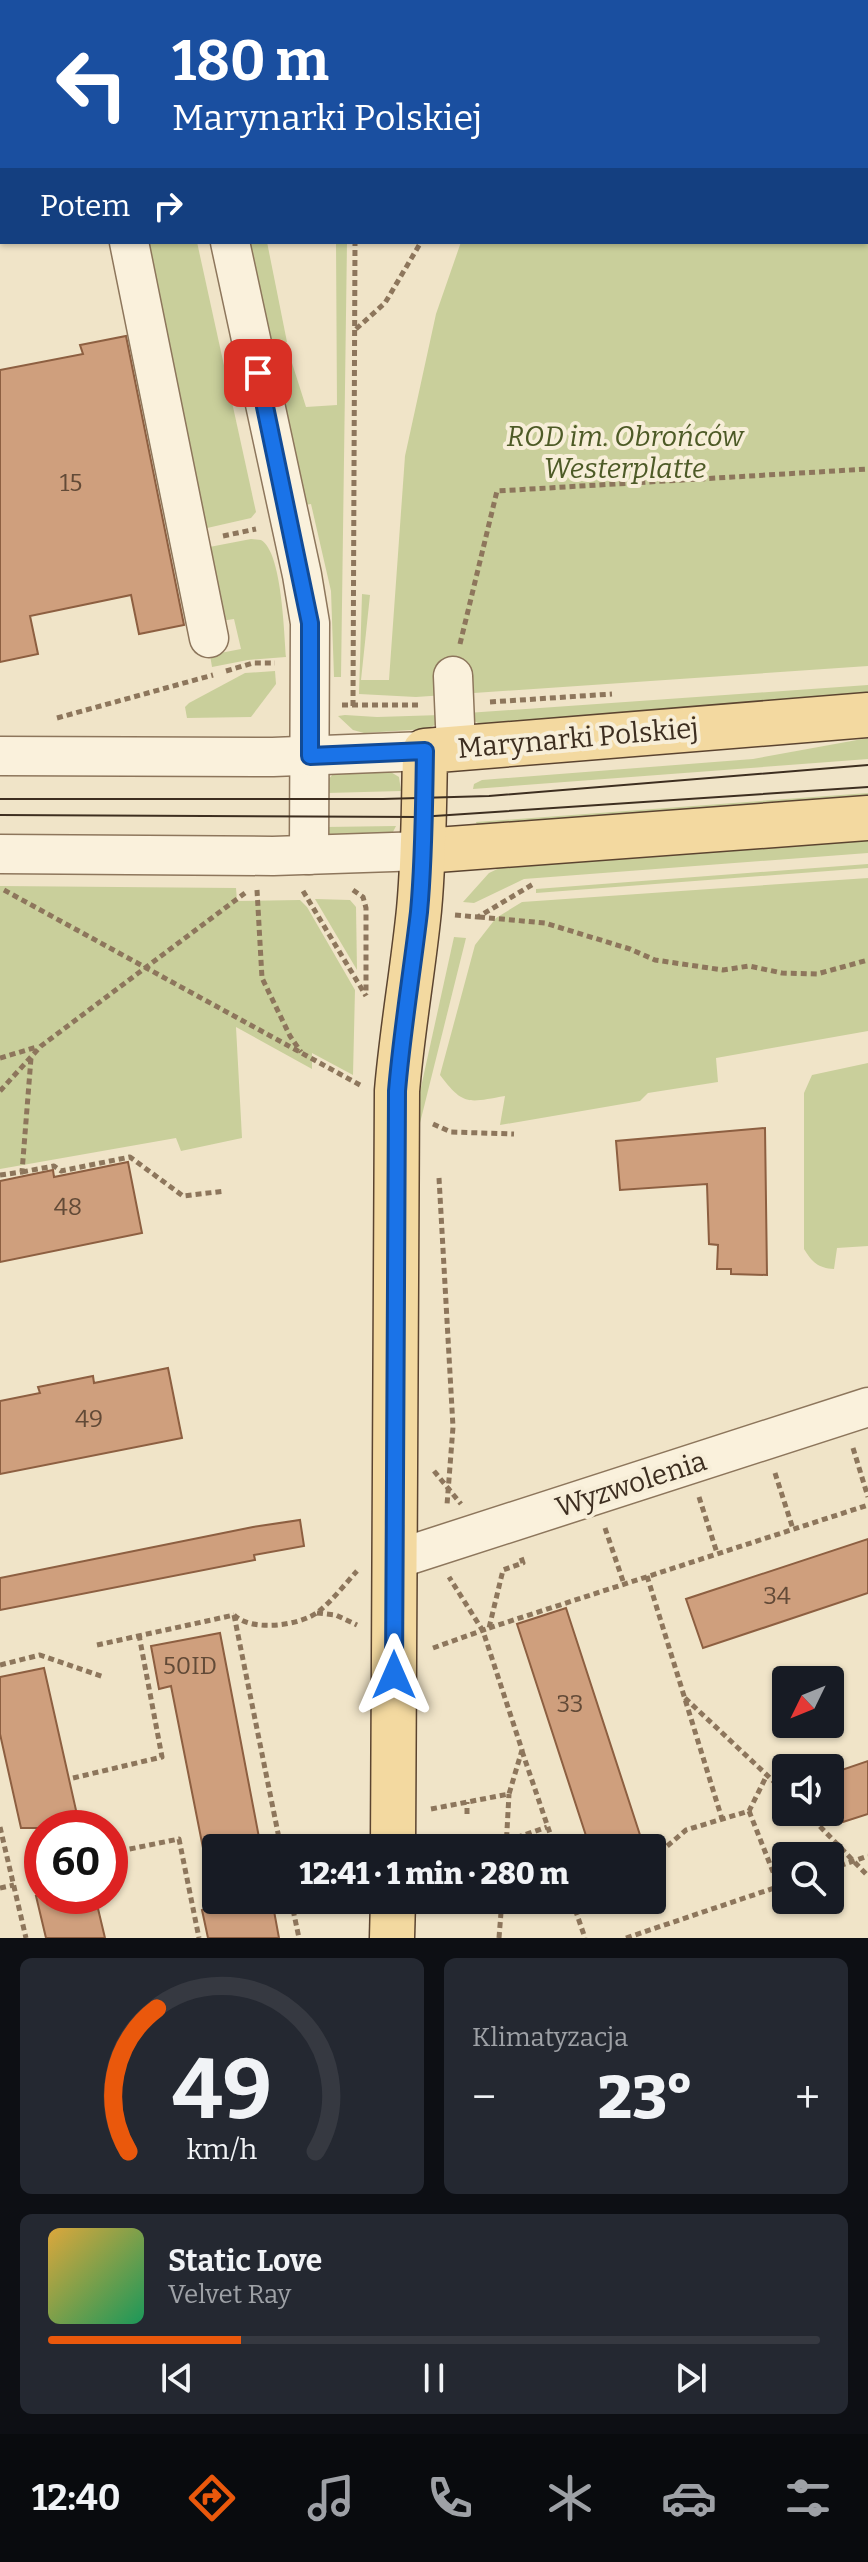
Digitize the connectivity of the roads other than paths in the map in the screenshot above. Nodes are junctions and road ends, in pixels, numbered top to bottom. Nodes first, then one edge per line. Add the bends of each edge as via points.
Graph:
1 (129, 244) edge
2 (230, 244) edge
3 (209, 638) dead end
4 (453, 690) road end
5 (868, 715) edge
6 (440, 750) junction
7 (0, 756) edge
8 (310, 756) junction
9 (868, 818) edge
10 (423, 851) junction
11 (0, 854) edge
12 (304, 871) junction
13 (856, 1411) edge
14 (409, 1561) junction
15 (394, 1834) edge
16 (393, 1914) edge
17 (392, 1938) edge

1 - 3 street
2 - 8 street via 310,623
4 - 6 street
5 - 6 main road, Marynarki Polskiej
6 - 8 street, Marynarki Polskiej
6 - 10 main road
7 - 8 street, Marynarki Polskiej
8 - 12 street
9 - 10 main road
10 - 12 street
10 - 14 main road via 397,1091
11 - 12 street
13 - 14 street, Wyzwolenia
14 - 15 main road
16 - 17 main road

